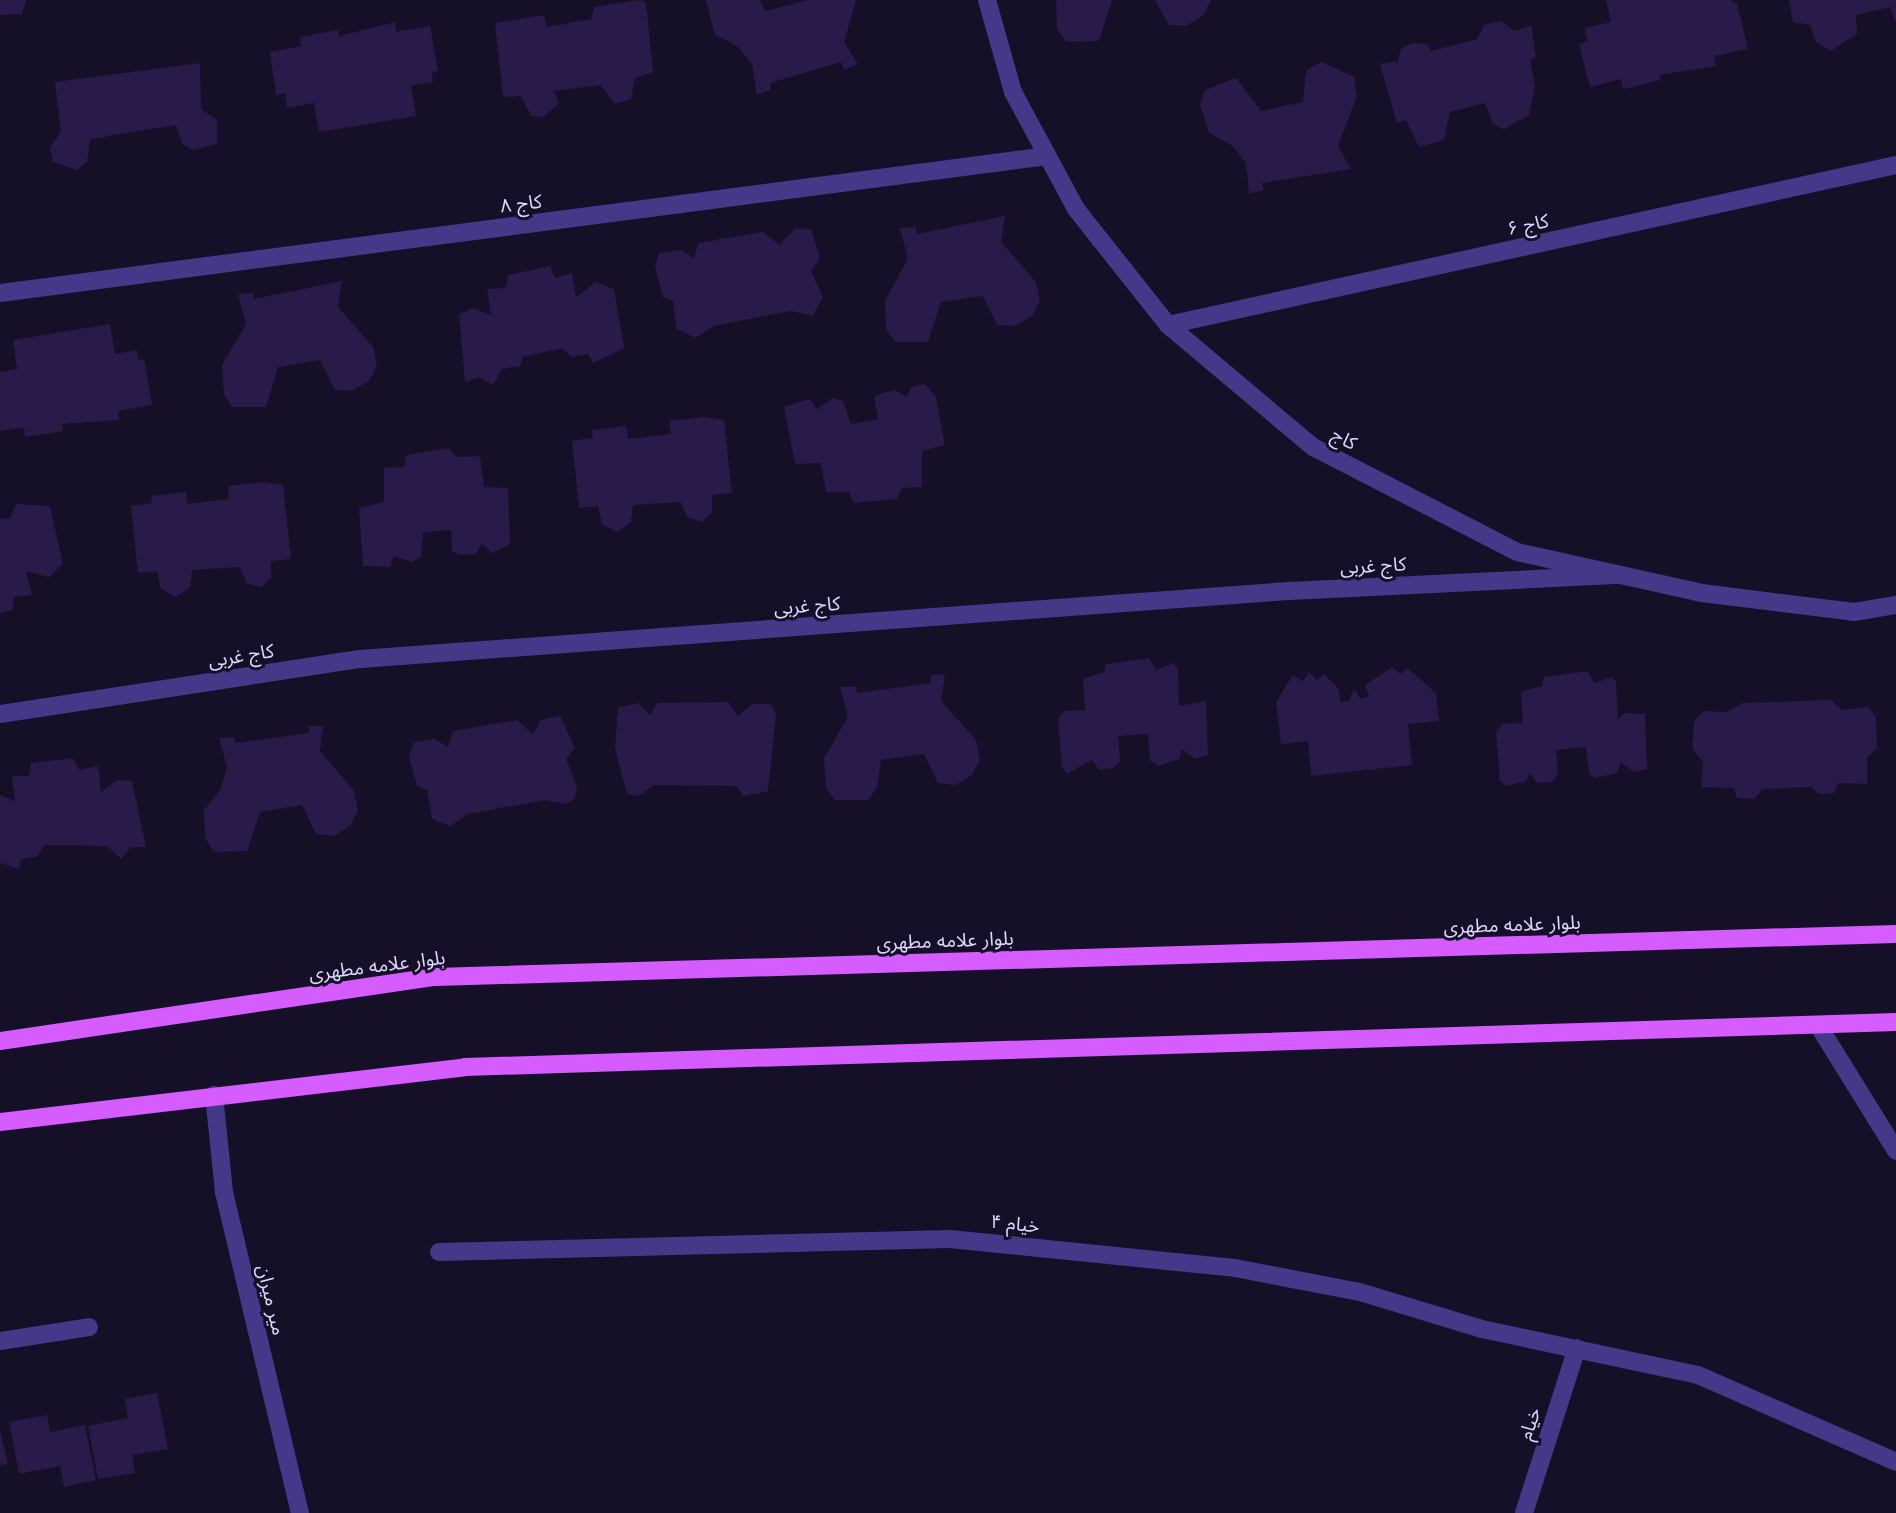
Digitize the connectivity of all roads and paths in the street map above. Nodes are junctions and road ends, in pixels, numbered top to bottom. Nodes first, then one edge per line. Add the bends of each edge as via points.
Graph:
1 (987, 0) edge
2 (1047, 156) junction
3 (1896, 165) edge
4 (0, 293) edge
5 (1168, 326) junction
6 (1620, 575) junction
7 (1896, 606) edge
8 (0, 714) edge
9 (1896, 934) edge
10 (1896, 1022) edge
11 (1818, 1024) junction
12 (0, 1041) edge
13 (214, 1095) junction
14 (0, 1122) edge
15 (1896, 1151) edge
16 (439, 1252) dead end
17 (89, 1326) dead end
18 (0, 1341) edge
19 (1577, 1348) junction
20 (1896, 1462) edge
21 (300, 1513) edge
22 (1524, 1513) edge

1 - 2 street, کاج via 1013,92
2 - 4 street, کاج ۸
2 - 5 street, کاج via 1076,209
3 - 5 street, کاج ۶
5 - 6 street, کاج via 1313,447 1517,552
6 - 7 street, کاج via 1702,593 1854,611
6 - 8 street, کاج غربی via 1275,592 360,659
9 - 12 main road, بلوار علامه مطهری via 436,977
10 - 11 main road
11 - 13 main road via 465,1067
11 - 15 street
13 - 14 main road
13 - 21 street, میر میران via 224,1192
16 - 19 street, خیام ۴ via 950,1239 1235,1268 1360,1292
17 - 18 street
19 - 20 street, خیام ۴ via 1698,1375
19 - 22 street, خیام

